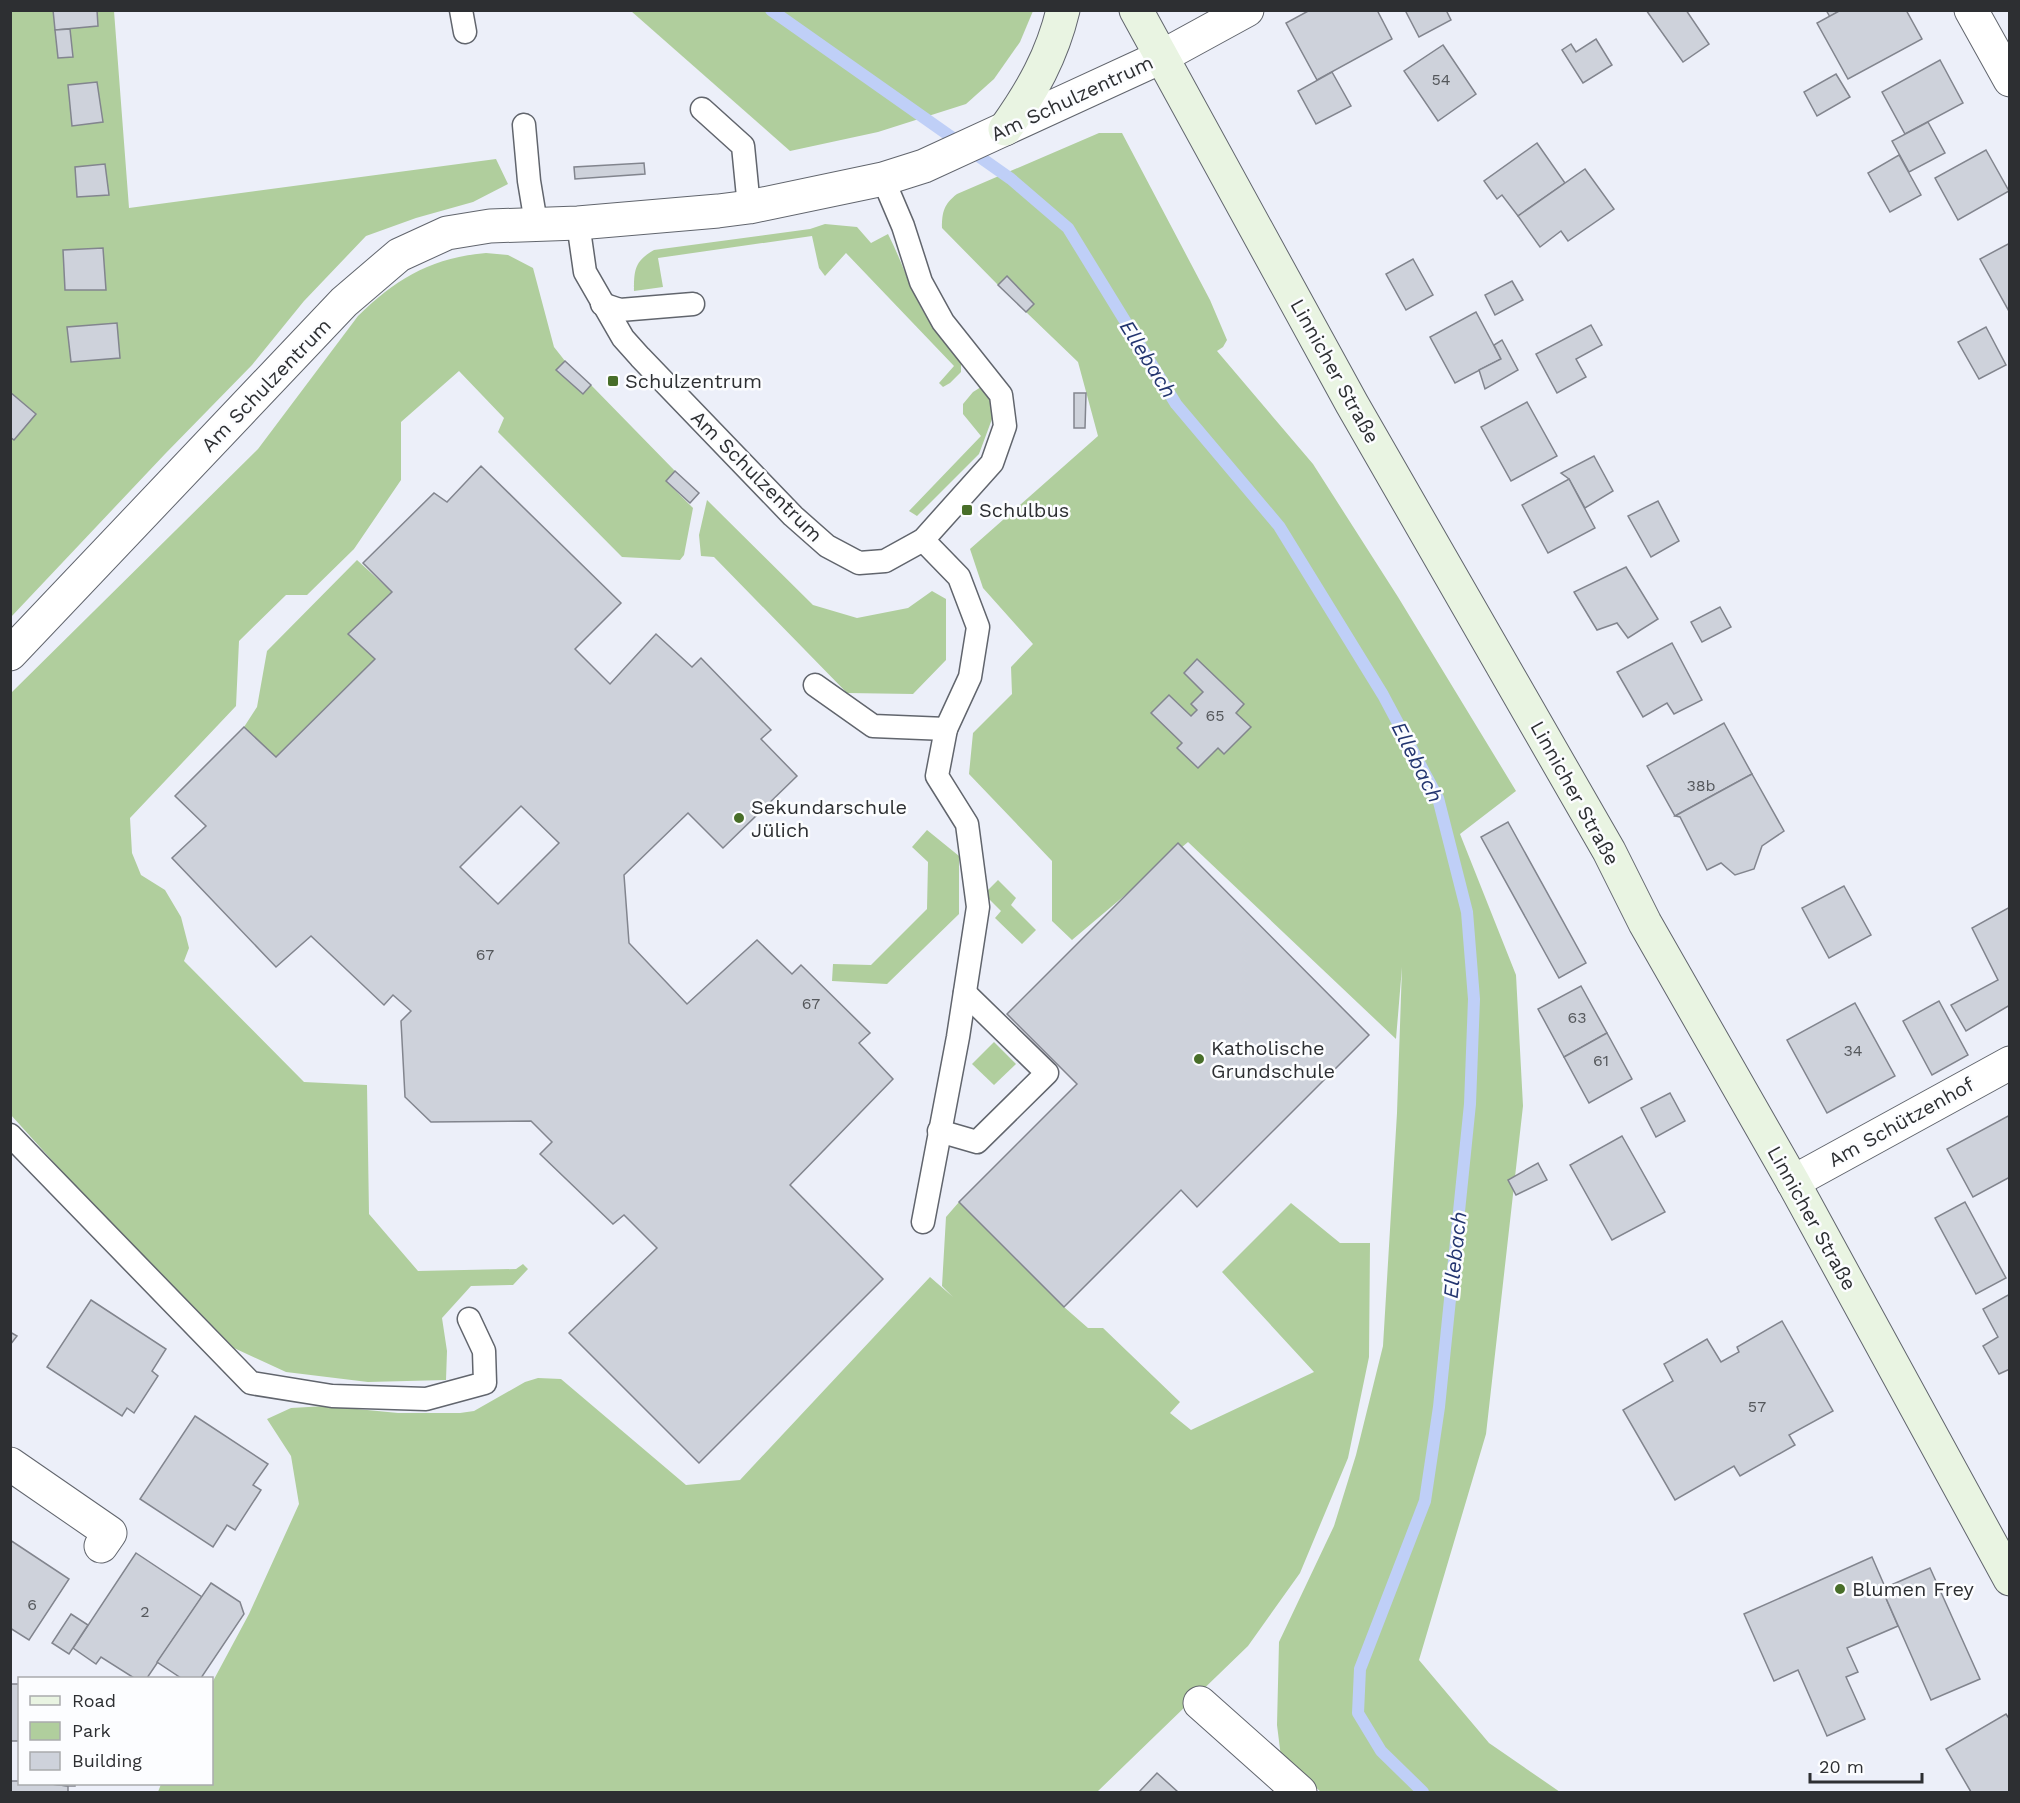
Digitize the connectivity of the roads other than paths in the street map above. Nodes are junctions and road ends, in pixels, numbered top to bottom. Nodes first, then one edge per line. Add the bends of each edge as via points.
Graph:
1 (1064, 10) edge
2 (1136, 10) edge
3 (1247, 10) edge
4 (1971, 10) edge
5 (1161, 57) junction
6 (2010, 80) edge
7 (702, 109) dead end
8 (524, 125) dead end
9 (997, 133) junction
10 (883, 179) junction
11 (749, 207) junction
12 (536, 223) junction
13 (578, 223) junction
14 (602, 304) junction
15 (693, 304) dead end
16 (923, 540) junction
17 (10, 654) edge
18 (815, 685) dead end
19 (946, 729) junction
20 (965, 993) junction
21 (2010, 1063) edge
22 (939, 1131) junction
23 (10, 1135) edge
24 (1792, 1182) junction
25 (923, 1222) dead end
26 (469, 1319) dead end
27 (10, 1464) edge
28 (101, 1546) dead end
29 (2010, 1579) edge
30 (1200, 1702) dead end
31 (1300, 1792) edge

1 - 9 main road via 1053,47 1032,90
2 - 5 main road, Linnicher Straße
3 - 5 street, Am Schulzentrum
4 - 6 street
5 - 9 street, Am Schulzentrum
5 - 24 main road, Linnicher Straße
7 - 11 lane via 743,146
8 - 12 lane
9 - 10 street, Am Schulzentrum via 924,166
10 - 11 street, Am Schulzentrum
10 - 16 lane, Am Schulzentrum via 921,282 943,322 1001,395 1005,426 992,463
11 - 13 street, Am Schulzentrum
12 - 13 street, Am Schulzentrum
12 - 17 street, Am Schulzentrum via 447,233 399,255 344,302
13 - 14 lane, Am Schulzentrum via 585,272
14 - 15 lane via 620,310
14 - 16 lane, Am Schulzentrum via 640,357 826,546 859,563 885,561
16 - 19 lane via 959,577 978,627 970,677
18 - 19 lane via 873,726
19 - 20 lane via 937,776 967,824 978,907
20 - 22 lane
20 - 22 lane via 1047,1073 977,1142
21 - 24 street, Am Schützenhof
22 - 25 lane
23 - 26 lane via 251,1383 332,1396 426,1399 484,1383 484,1351
24 - 29 main road, Linnicher Straße
27 - 28 street via 110,1533
30 - 31 street

